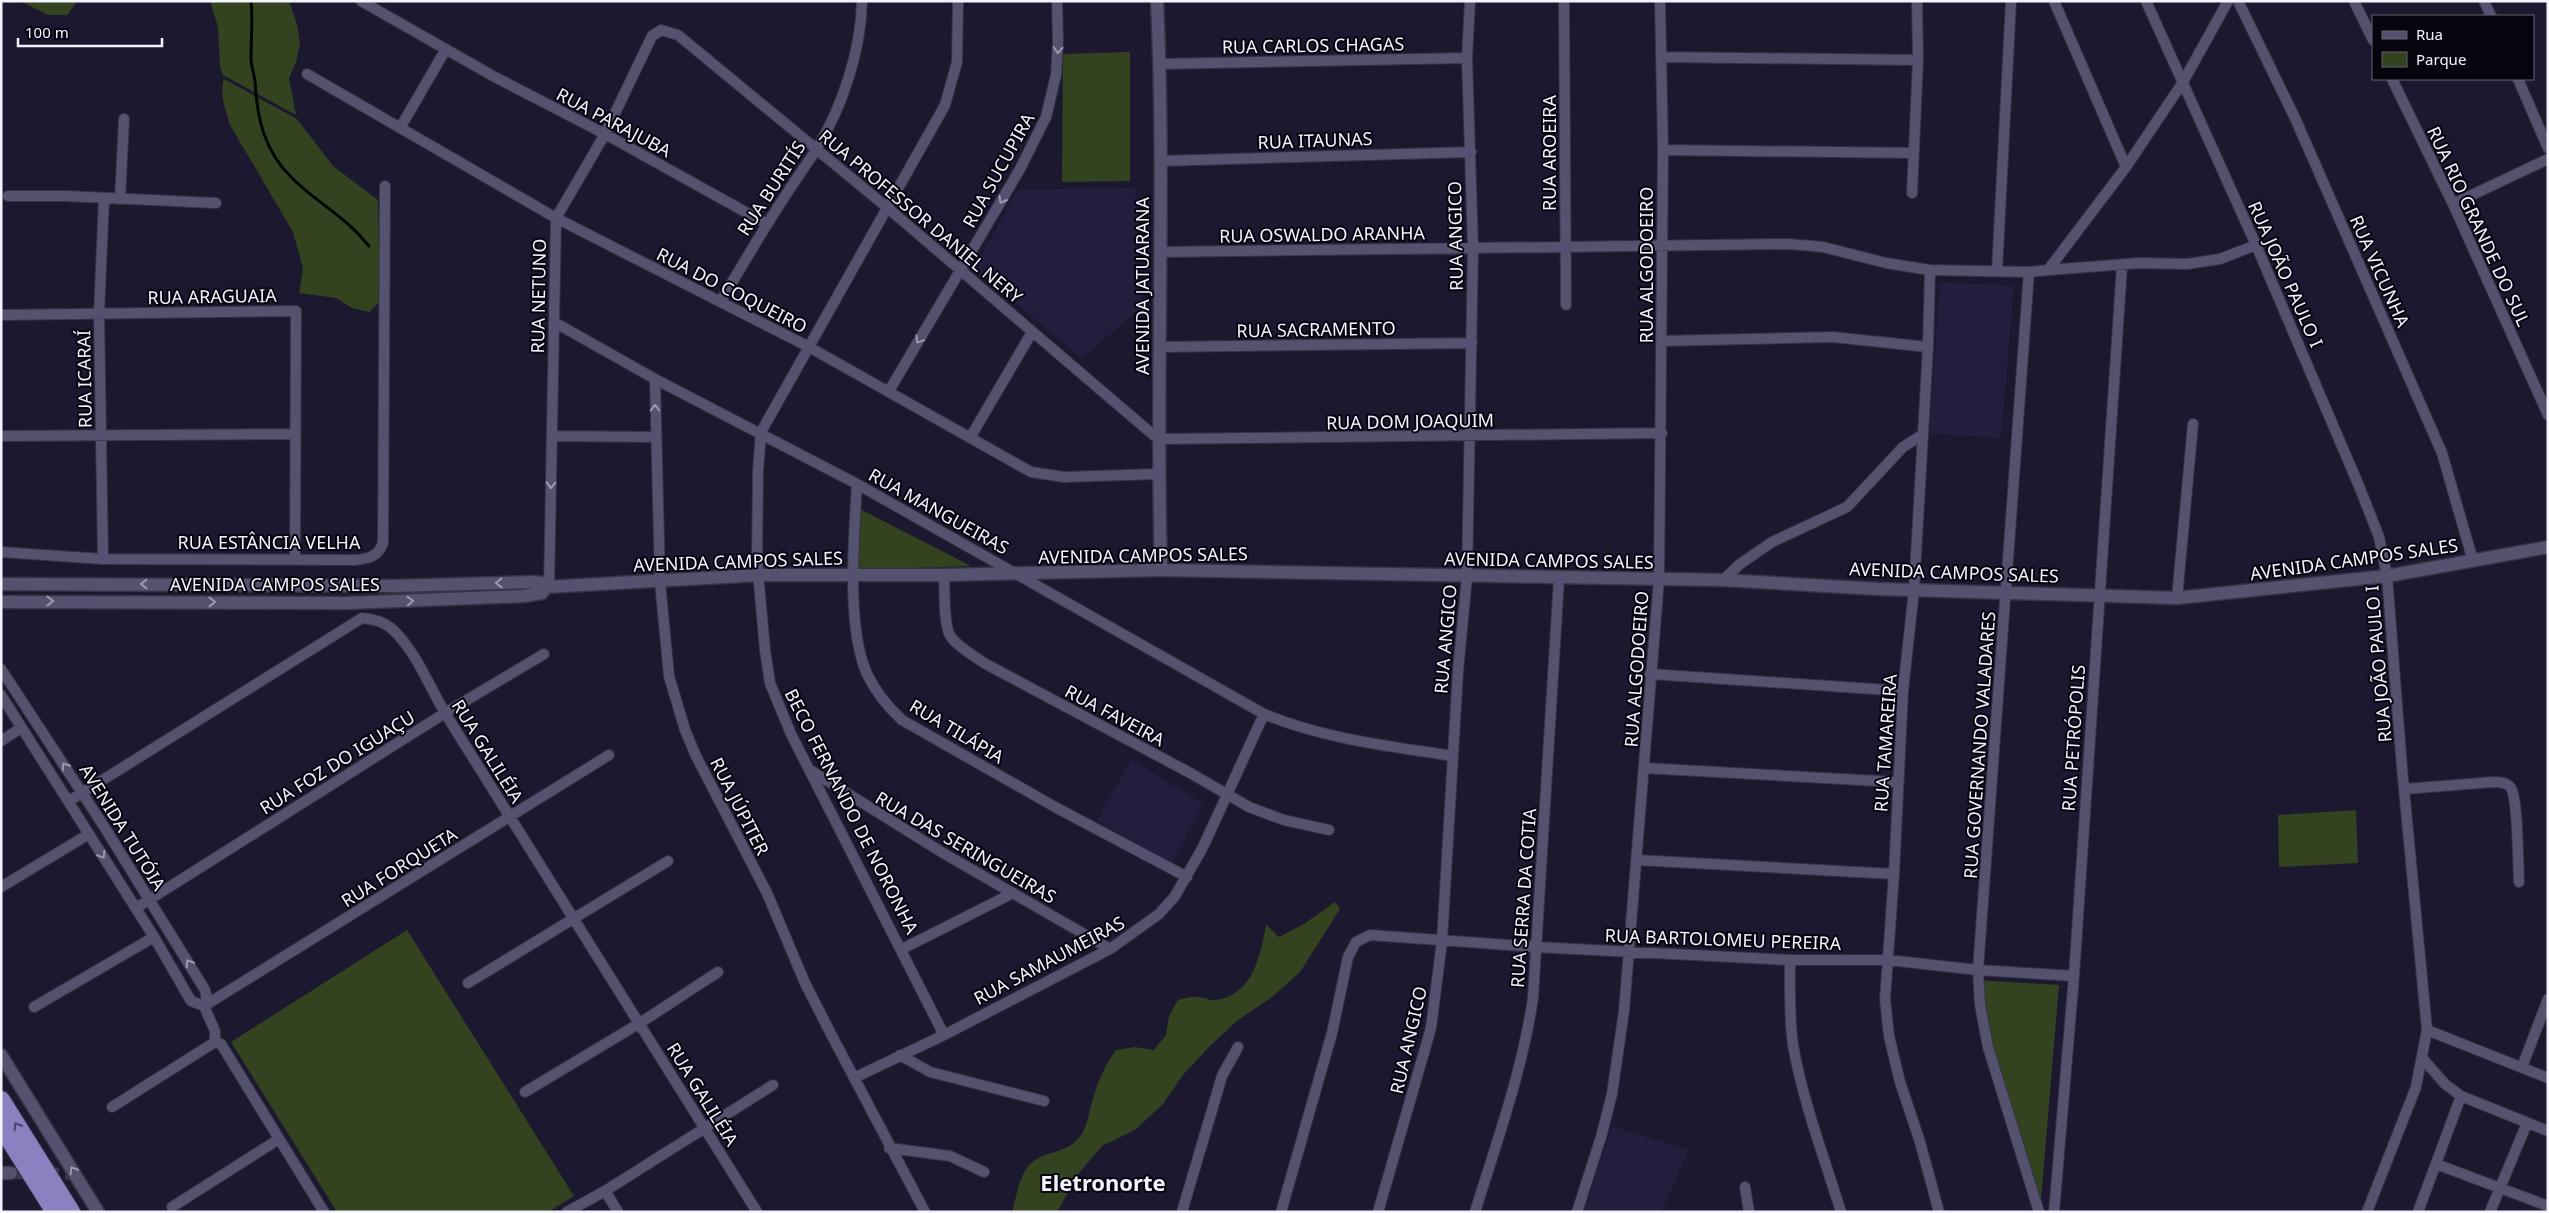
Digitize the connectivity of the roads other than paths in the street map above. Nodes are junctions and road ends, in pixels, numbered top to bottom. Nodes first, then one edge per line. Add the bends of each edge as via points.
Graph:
1 (361, 1) edge
2 (862, 1) edge
3 (958, 1) edge
4 (1057, 1) edge
5 (1157, 1) edge
6 (1470, 1) edge
7 (1564, 1) edge
8 (1660, 1) edge
9 (1917, 1) edge
10 (2011, 1) edge
11 (2054, 1) edge
12 (2146, 1) edge
13 (2228, 1) edge
14 (2238, 1) edge
15 (2354, 1) edge
16 (2484, 1) edge
17 (2491, 15) edge
18 (656, 32) joint
19 (2372, 38) edge
20 (446, 49) junction
21 (1662, 57) junction
22 (1467, 58) junction
23 (1918, 60) junction
24 (1160, 64) junction
25 (307, 74) dead end
26 (2392, 80) edge
27 (2518, 80) edge
28 (2183, 82) junction
29 (124, 119) dead end
30 (400, 128) junction
31 (605, 134) junction
32 (817, 148) junction
33 (2548, 148) edge
34 (1663, 150) junction
35 (1470, 152) junction
36 (1914, 153) junction
37 (2548, 159) edge
38 (1160, 161) junction
39 (2126, 167) junction
40 (385, 186) dead end
41 (1912, 193) dead end
42 (8, 196) dead end
43 (104, 198) junction
44 (120, 199) junction
45 (216, 204) dead end
46 (2452, 204) junction
47 (889, 209) junction
48 (556, 218) junction
49 (767, 224) junction
50 (2256, 245) junction
51 (1566, 246) junction
52 (1661, 246) junction
53 (1473, 248) junction
54 (1161, 252) junction
55 (2122, 266) junction
56 (1930, 270) junction
57 (2048, 270) junction
58 (961, 271) junction
59 (1997, 271) junction
60 (2029, 272) junction
61 (720, 302) junction
62 (1566, 305) dead end
63 (99, 314) junction
64 (1, 315) edge
65 (554, 322) junction
66 (1032, 332) junction
67 (1662, 341) junction
68 (1472, 343) junction
69 (809, 347) junction
70 (1160, 347) junction
71 (1928, 347) junction
72 (656, 379) junction
73 (888, 391) junction
74 (2548, 415) edge
75 (2193, 424) dead end
76 (761, 432) junction
77 (1662, 433) junction
78 (294, 434) junction
79 (100, 435) junction
80 (1922, 435) junction
81 (1, 436) edge
82 (552, 436) junction
83 (655, 437) junction
84 (1471, 437) junction
85 (970, 438) junction
86 (1158, 439) junction
87 (1158, 474) junction
88 (857, 484) junction
89 (2548, 547) edge
90 (1, 552) edge
91 (103, 559) junction
92 (295, 559) junction
93 (2473, 561) junction
94 (1161, 570) junction
95 (854, 574) junction
96 (1019, 574) junction
97 (760, 575) junction
98 (944, 576) junction
99 (2387, 576) junction
100 (1467, 577) junction
101 (1559, 579) junction
102 (1659, 580) junction
103 (1723, 580) junction
104 (660, 582) junction
105 (1, 584) edge
106 (75, 584) junction
107 (388, 586) junction
108 (547, 587) junction
109 (1914, 590) junction
110 (2006, 592) junction
111 (2099, 595) junction
112 (2177, 598) junction
113 (1, 602) edge
114 (75, 602) junction
115 (388, 602) junction
116 (544, 654) dead end
117 (1, 669) edge
118 (1650, 674) junction
119 (1903, 691) junction
120 (1, 695) edge
121 (444, 713) junction
122 (1264, 714) junction
123 (20, 728) junction
124 (1, 741) edge
125 (610, 755) dead end
126 (1453, 756) junction
127 (1645, 768) junction
128 (809, 769) junction
129 (1897, 782) junction
130 (2405, 789) junction
131 (82, 793) junction
132 (1227, 796) junction
133 (68, 801) junction
134 (511, 817) junction
135 (1329, 830) dead end
136 (89, 834) junction
137 (1637, 860) junction
138 (668, 861) dead end
139 (1894, 874) junction
140 (1187, 877) junction
141 (2519, 882) dead end
142 (1, 887) edge
143 (1013, 893) junction
144 (149, 899) junction
145 (136, 908) junction
146 (573, 918) junction
147 (154, 937) junction
148 (1442, 941) junction
149 (1536, 947) junction
150 (902, 949) junction
151 (1110, 949) junction
152 (1630, 951) junction
153 (1790, 960) junction
154 (1888, 960) junction
155 (1978, 970) junction
156 (718, 972) dead end
157 (2074, 976) junction
158 (468, 983) dead end
159 (2548, 999) edge
160 (204, 1006) junction
161 (34, 1007) dead end
162 (640, 1023) junction
163 (2427, 1030) junction
164 (944, 1034) junction
165 (216, 1042) junction
166 (1238, 1047) dead end
167 (1, 1055) edge
168 (900, 1056) junction
169 (2423, 1059) junction
170 (2522, 1068) junction
171 (856, 1077) junction
172 (2548, 1078) edge
173 (773, 1085) dead end
174 (525, 1092) dead end
175 (2461, 1096) junction
176 (1, 1100) edge
177 (1044, 1101) dead end
178 (112, 1108) dead end
179 (2527, 1123) junction
180 (1, 1126) edge
181 (704, 1130) junction
182 (2548, 1131) edge
183 (279, 1138) junction
184 (889, 1148) junction
185 (2436, 1164) junction
186 (984, 1172) dead end
187 (1745, 1187) dead end
188 (2499, 1187) junction
189 (605, 1191) junction
190 (2548, 1206) edge
191 (172, 1207) dead end
192 (54, 1212) edge
193 (71, 1212) edge
194 (98, 1212) edge
195 (324, 1212) edge
196 (567, 1212) edge
197 (618, 1212) edge
198 (757, 1212) edge
199 (926, 1212) edge
200 (1182, 1212) edge
201 (1281, 1212) edge
202 (1378, 1212) edge
203 (1475, 1212) edge
204 (1577, 1212) edge
205 (1749, 1212) edge
206 (1841, 1212) edge
207 (1939, 1212) edge
208 (2039, 1212) edge
209 (2054, 1212) edge
210 (2368, 1212) edge
211 (2418, 1212) edge
212 (2490, 1212) edge

1 - 20 street, RUA PARAJUBA
2 - 32 street, RUA BURITÍS via 860,36 850,73
3 - 47 street, BECO FERNANDO DE NORONHA via 957,62 946,106
4 -> 58 street, RUA SUCUPIRA via 1056,75 1046,117
5 - 24 street, AVENIDA JATUARANA
6 - 22 street, RUA ANGICO
7 - 51 street, RUA AROEIRA
8 - 21 street, RUA ALGODOEIRO
9 - 23 street
10 - 59 street
11 - 39 street
12 - 28 street, RUA JOÃO PAULO I
13 - 28 street
14 - 93 street, RUA VICUNHA via 2295,118 2442,453
15 - 19 street
16 - 17 street
18 - 31 street, RUA NETUNO
18 - 32 street, RUA PROFESSOR DANIEL NERY via 665,30 678,35
20 - 30 street
20 - 31 street, RUA PARAJUBA
21 - 23 street
21 - 34 street, RUA ALGODOEIRO
22 - 24 street, RUA CARLOS CHAGAS
22 - 35 street, RUA ANGICO
23 - 36 street
24 - 38 street, AVENIDA JATUARANA
25 - 30 street, RUA DO COQUEIRO
26 - 46 street, RUA RIO GRANDE DO SUL
27 - 33 street
28 - 39 street
28 - 50 street, RUA JOÃO PAULO I
29 - 44 street
30 - 48 street, RUA DO COQUEIRO
31 - 48 street, RUA NETUNO
31 - 49 street, RUA PARAJUBA
32 - 47 street, RUA PROFESSOR DANIEL NERY
32 - 49 street, RUA BURITÍS
34 - 36 street
34 - 52 street, RUA ALGODOEIRO
35 - 38 street, RUA ITAUNAS
35 - 53 street, RUA ANGICO
36 - 41 street
37 - 46 street
38 - 54 street, AVENIDA JATUARANA
39 - 57 street
40 - 92 street, RUA ESTÂNCIA VELHA via 383,543 368,559
42 - 43 street
43 - 44 street
43 - 63 street, RUA ICARAÍ
44 - 45 street
46 - 74 street, RUA RIO GRANDE DO SUL
47 - 58 street, RUA PROFESSOR DANIEL NERY
47 - 69 street, BECO FERNANDO DE NORONHA
48 - 61 street, RUA DO COQUEIRO
48 - 65 street, RUA NETUNO
49 - 61 street, RUA BURITÍS
50 - 55 street via 2220,259 2201,262
50 - 99 street, RUA JOÃO PAULO I via 2359,486 2379,537
51 - 52 street, RUA OSWALDO ARANHA
51 - 53 street, RUA OSWALDO ARANHA
51 - 62 street, RUA AROEIRA
52 - 56 street, RUA OSWALDO ARANHA via 1806,244
52 - 67 street, RUA ALGODOEIRO
53 - 54 street, RUA OSWALDO ARANHA
53 - 68 street, RUA ANGICO
54 - 70 street, AVENIDA JATUARANA
55 - 57 street
55 - 111 street, RUA PETRÓPOLIS
56 - 59 street, RUA OSWALDO ARANHA
56 - 71 street, RUA TAMAREIRA
57 - 60 street, RUA OSWALDO ARANHA
58 - 66 street, RUA PROFESSOR DANIEL NERY
58 -> 73 street, RUA SUCUPIRA
59 - 60 street, RUA OSWALDO ARANHA
60 - 110 street, RUA GOVERNANDO VALADARES
61 - 69 street, RUA DO COQUEIRO
63 - 64 street, RUA ARAGUAIA
63 - 78 street, RUA ARAGUAIA via 296,312
63 - 79 street, RUA ICARAÍ
65 - 72 street, RUA MANGUEIRAS
65 - 82 street, RUA NETUNO
66 - 85 street
66 - 86 street, RUA PROFESSOR DANIEL NERY
67 - 71 street via 1833,338
67 - 77 street, RUA ALGODOEIRO
68 - 70 street, RUA SACRAMENTO
68 - 84 street, RUA ANGICO
69 - 73 street, RUA DO COQUEIRO
69 - 76 street, BECO FERNANDO DE NORONHA
70 - 86 street, AVENIDA JATUARANA
71 - 80 street, RUA TAMAREIRA
72 - 76 street, RUA MANGUEIRAS
83 -> 72 street, RUA JÚPITER
73 - 85 street, RUA DO COQUEIRO
75 - 112 street
76 - 88 street, RUA MANGUEIRAS
76 - 97 street, BECO FERNANDO DE NORONHA via 757,505
77 - 84 street, RUA DOM JOAQUIM
77 - 102 street, RUA ALGODOEIRO
78 - 79 street
78 - 92 street, RUA ARAGUAIA
79 - 81 street
79 - 91 street, RUA ICARAÍ
80 - 103 street via 1903,447 1846,507 1772,542
80 - 109 street, RUA TAMAREIRA
82 - 83 street
82 -> 108 street, RUA NETUNO
83 - 104 street, RUA JÚPITER
84 - 86 street, RUA DOM JOAQUIM
84 - 100 street, RUA ANGICO
85 - 87 street, RUA DO COQUEIRO via 1031,472 1050,476
86 - 87 street, AVENIDA JATUARANA
87 - 94 street, AVENIDA JATUARANA
88 - 95 street, RUA TILÁPIA
88 - 96 street, RUA MANGUEIRAS
89 - 93 street, AVENIDA CAMPOS SALES
90 - 91 street, RUA ESTÂNCIA VELHA
91 - 92 street, RUA ESTÂNCIA VELHA
93 - 99 street, AVENIDA CAMPOS SALES
94 - 96 street, AVENIDA CAMPOS SALES
94 - 100 street, AVENIDA CAMPOS SALES
95 - 97 street, AVENIDA CAMPOS SALES
95 - 98 street, AVENIDA CAMPOS SALES
95 - 140 street, RUA TILÁPIA via 858,640 867,673 881,700 902,720
96 - 98 street, AVENIDA CAMPOS SALES
96 - 122 street, RUA MANGUEIRAS
97 - 104 street, AVENIDA CAMPOS SALES
97 - 128 street, BECO FERNANDO DE NORONHA via 770,683
98 - 132 street, RUA FAVEIRA via 949,636 961,648
99 - 112 street, AVENIDA CAMPOS SALES
99 - 130 street, RUA JOÃO PAULO I
100 - 101 street, AVENIDA CAMPOS SALES
100 - 126 street, RUA ANGICO
101 - 102 street, AVENIDA CAMPOS SALES
101 - 149 street, RUA SERRA DA COTIA
102 - 103 street, AVENIDA CAMPOS SALES
102 - 118 street, RUA ALGODOEIRO
103 - 109 street, AVENIDA CAMPOS SALES
104 - 108 street, AVENIDA CAMPOS SALES
104 - 171 street, RUA JÚPITER via 669,676 696,756 767,893 809,991
105 - 106 street, AVENIDA CAMPOS SALES
107 -> 106 street, AVENIDA CAMPOS SALES
106 - 114 street
108 -> 107 street, AVENIDA CAMPOS SALES via 534,582
107 - 115 street
115 -> 108 street, AVENIDA CAMPOS SALES via 524,596 542,593
109 - 110 street, AVENIDA CAMPOS SALES
109 - 119 street, RUA TAMAREIRA
110 - 111 street, AVENIDA CAMPOS SALES
110 - 155 street, RUA GOVERNANDO VALADARES
111 - 112 street, AVENIDA CAMPOS SALES
111 - 157 street, RUA PETRÓPOLIS
113 -> 114 street, AVENIDA CAMPOS SALES
114 -> 115 street, AVENIDA CAMPOS SALES
116 - 121 street, RUA FOZ DO IGUAÇU
131 -> 117 street, AVENIDA TUTÓIA
118 - 119 street
118 - 127 street, RUA ALGODOEIRO
119 - 129 street, RUA TAMAREIRA
120 - 123 street, AVENIDA TUTÓIA
121 - 131 street, RUA GALILÉIA via 397,634 383,622 362,618
121 - 134 street, RUA GALILÉIA
121 - 144 street, RUA FOZ DO IGUAÇU
122 - 126 street, RUA MANGUEIRAS via 1329,736
122 - 132 street, RUA SAMAUMEIRAS
123 - 124 street
123 - 133 street, AVENIDA TUTÓIA
125 - 134 street, RUA FORQUETA
126 - 148 street, RUA ANGICO
127 - 129 street
127 - 137 street, RUA ALGODOEIRO
128 - 143 street, RUA DAS SERINGUEIRAS
128 - 150 street, BECO FERNANDO DE NORONHA
129 - 139 street, RUA TAMAREIRA
130 - 141 street via 2493,782 2511,788
130 - 163 street, RUA JOÃO PAULO I
131 - 133 street, RUA GALILÉIA
131 - 144 street, AVENIDA TUTÓIA
132 - 135 street, RUA FAVEIRA via 1266,814
132 - 140 street, RUA SAMAUMEIRAS
133 - 136 street, AVENIDA TUTÓIA
134 - 146 street, RUA GALILÉIA
134 - 160 street, RUA FORQUETA
136 - 142 street
136 -> 145 street, AVENIDA TUTÓIA
137 - 139 street
137 - 152 street, RUA ALGODOEIRO
138 - 146 street
139 - 154 street, RUA TAMAREIRA
140 - 151 street, RUA SAMAUMEIRAS via 1159,914
143 - 150 street
143 - 151 street, RUA DAS SERINGUEIRAS
144 - 145 street, RUA FOZ DO IGUAÇU
160 -> 144 street, AVENIDA TUTÓIA via 207,1000 205,990
145 - 147 street, AVENIDA TUTÓIA
146 - 158 street
146 - 162 street, RUA GALILÉIA
147 - 160 street, AVENIDA TUTÓIA via 191,1001
147 - 161 street
148 - 149 street, RUA BARTOLOMEU PEREIRA
148 - 201 street, RUA BARTOLOMEU PEREIRA via 1370,935 1356,942 1348,957 1332,1033
148 - 202 street, RUA ANGICO via 1431,1028
149 - 152 street, RUA BARTOLOMEU PEREIRA
149 - 203 street, RUA SERRA DA COTIA via 1527,1038
150 - 164 street, BECO FERNANDO DE NORONHA
151 - 164 street, RUA SAMAUMEIRAS
152 - 153 street, RUA BARTOLOMEU PEREIRA
152 - 204 street, RUA ALGODOEIRO via 1612,1094
153 - 154 street, RUA BARTOLOMEU PEREIRA
153 - 206 street via 1793,1044 1808,1106
154 - 155 street, RUA BARTOLOMEU PEREIRA
154 - 207 street, RUA TAMAREIRA via 1885,999 1889,1036
155 - 157 street, RUA BARTOLOMEU PEREIRA
155 - 208 street, RUA GOVERNANDO VALADARES via 1980,1005 1988,1047
156 - 162 street
157 - 209 street, RUA PETRÓPOLIS
159 - 170 street
160 - 165 street, AVENIDA TUTÓIA via 215,1031
162 - 174 street
162 - 181 street, RUA GALILÉIA
163 - 169 street, RUA JOÃO PAULO I
163 - 170 street
164 - 168 street, RUA SAMAUMEIRAS
165 - 178 street
165 - 183 street, AVENIDA TUTÓIA
166 - 200 street via 1222,1076
194 -> 167 street
168 - 171 street, RUA SAMAUMEIRAS
168 - 177 street via 930,1072
169 - 175 street via 2445,1084
169 - 210 street, RUA JOÃO PAULO I via 2416,1086
170 - 172 street
171 - 184 street, RUA JÚPITER
173 - 181 street
175 - 179 street
175 - 185 street
193 -> 176 highway
179 - 182 street
179 - 188 street
180 - 192 highway
181 - 189 street
181 - 198 street, RUA GALILÉIA
183 - 191 street
183 - 195 street, AVENIDA TUTÓIA
184 - 186 street via 950,1156
184 - 199 street, RUA JÚPITER
185 - 188 street
185 - 211 street
187 - 205 street
188 - 190 street
188 - 212 street
189 - 196 street
189 - 197 street

